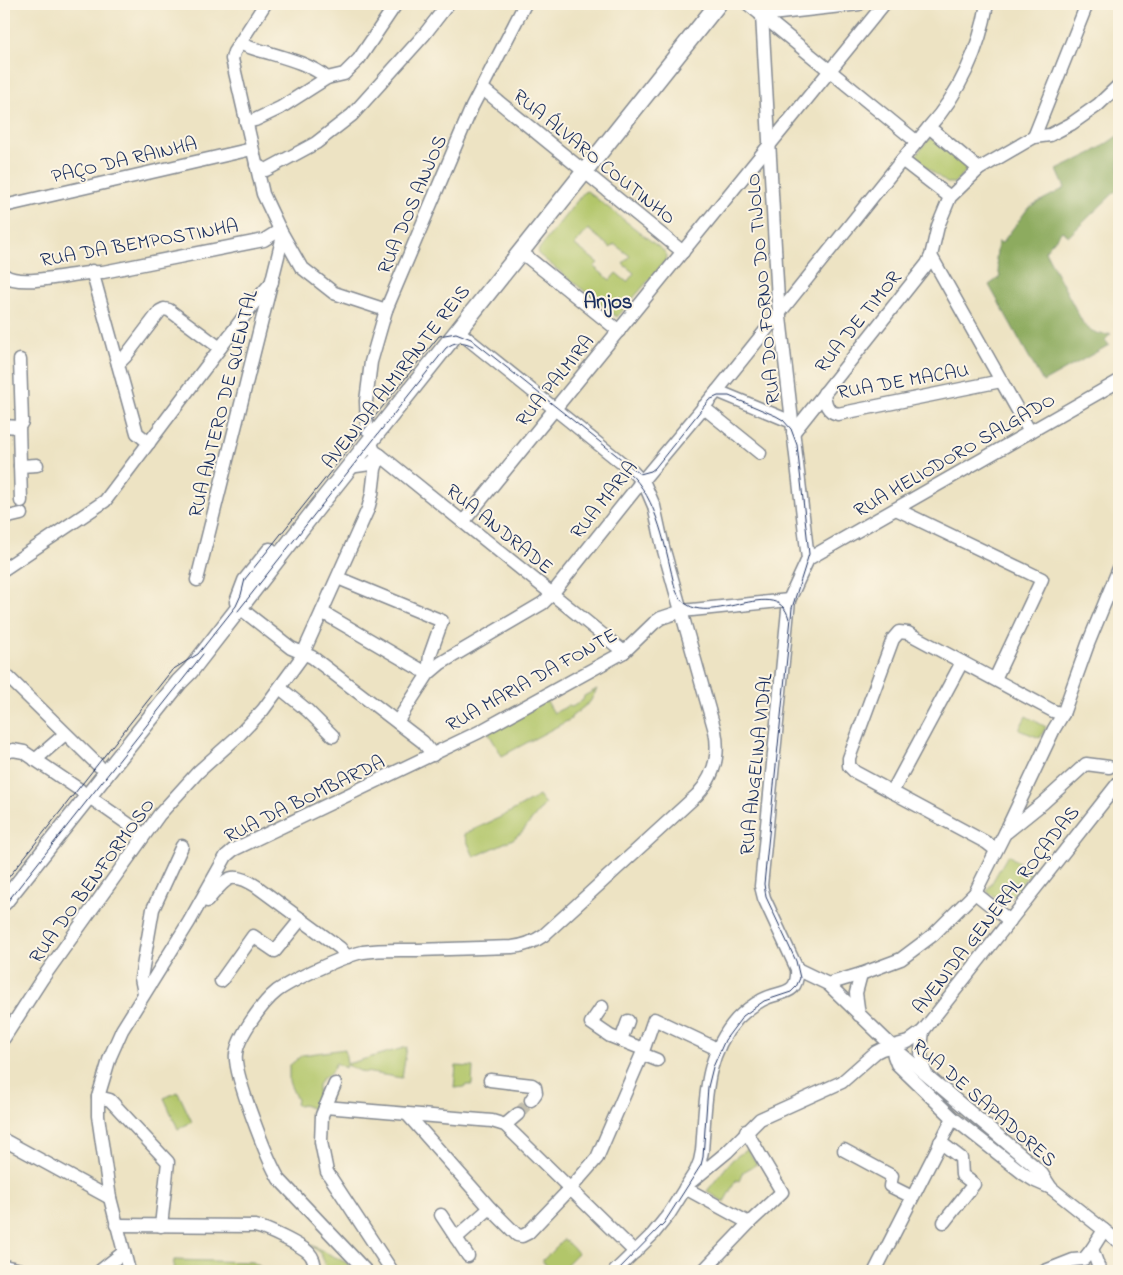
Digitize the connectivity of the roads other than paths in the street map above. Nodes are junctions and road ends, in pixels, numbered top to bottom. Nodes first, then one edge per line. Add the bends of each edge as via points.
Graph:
1 (265, 4) edge
2 (396, 4) edge
3 (448, 4) edge
4 (525, 4) edge
5 (705, 4) edge
6 (718, 4) edge
7 (748, 4) edge
8 (858, 4) edge
9 (884, 4) edge
10 (987, 4) edge
11 (1087, 4) edge
12 (762, 15) junction
13 (240, 43) junction
14 (830, 71) junction
15 (326, 78) junction
16 (1119, 85) edge
17 (483, 89) junction
18 (246, 122) junction
19 (929, 127) junction
20 (1034, 137) junction
21 (917, 142) junction
22 (770, 146) junction
23 (252, 149) junction
24 (902, 160) junction
25 (256, 165) junction
26 (581, 168) junction
27 (979, 169) junction
28 (950, 197) junction
29 (4, 206) edge
30 (281, 233) junction
31 (521, 252) junction
32 (683, 252) junction
33 (931, 256) junction
34 (92, 271) junction
35 (4, 275) edge
36 (272, 282) junction
37 (386, 310) junction
38 (779, 314) junction
39 (454, 328) junction
40 (619, 331) junction
41 (220, 348) junction
42 (20, 360) dead end
43 (118, 364) junction
44 (1119, 380) edge
45 (1001, 381) junction
46 (717, 391) junction
47 (824, 393) junction
48 (790, 406) junction
49 (703, 407) junction
50 (812, 409) junction
51 (555, 410) junction
52 (23, 424) junction
53 (4, 426) edge
54 (792, 428) junction
55 (1030, 432) junction
56 (368, 435) junction
57 (149, 443) junction
58 (760, 453) dead end
59 (380, 456) junction
60 (37, 465) dead end
61 (20, 466) junction
62 (373, 466) junction
63 (349, 467) junction
64 (642, 481) junction
65 (896, 509) junction
66 (4, 518) edge
67 (463, 522) junction
68 (808, 560) junction
69 (1119, 568) edge
70 (4, 569) edge
71 (338, 578) junction
72 (197, 580) dead end
73 (552, 594) junction
74 (789, 600) junction
75 (240, 608) junction
76 (682, 611) junction
77 (322, 612) junction
78 (624, 652) junction
79 (304, 653) junction
80 (962, 662) junction
81 (4, 673) edge
82 (428, 674) junction
83 (995, 679) junction
84 (280, 688) junction
85 (1063, 714) junction
86 (397, 722) junction
87 (65, 734) junction
88 (333, 736) dead end
89 (4, 753) edge
90 (433, 755) junction
91 (35, 760) junction
92 (1109, 767) dead end
93 (102, 771) junction
94 (1119, 782) edge
95 (892, 792) junction
96 (84, 793) junction
97 (1005, 833) junction
98 (144, 834) junction
99 (182, 846) dead end
100 (996, 850) junction
101 (4, 886) edge
102 (975, 893) junction
103 (4, 902) edge
104 (301, 919) junction
105 (1010, 921) junction
106 (189, 922) junction
107 (347, 957) junction
108 (797, 969) junction
109 (861, 974) junction
110 (220, 981) dead end
111 (828, 984) junction
112 (144, 992) junction
113 (602, 1007) dead end
114 (859, 1015) junction
115 (628, 1021) dead end
116 (923, 1031) junction
117 (4, 1038) edge
118 (621, 1040) junction
119 (711, 1046) dead end
120 (892, 1046) junction
121 (643, 1051) junction
122 (658, 1060) dead end
123 (926, 1074) junction
124 (490, 1080) dead end
125 (336, 1084) dead end
126 (98, 1097) junction
127 (531, 1100) dead end
128 (325, 1107) junction
129 (407, 1114) junction
130 (518, 1114) tunnel mouth
131 (952, 1118) junction
132 (505, 1125) junction
133 (746, 1131) junction
134 (4, 1140) edge
135 (940, 1142) junction
136 (844, 1150) dead end
137 (685, 1188) junction
138 (1051, 1188) junction
139 (570, 1189) junction
140 (908, 1195) dead end
141 (110, 1198) junction
142 (490, 1208) junction
143 (441, 1215) dead end
144 (944, 1222) dead end
145 (749, 1223) junction
146 (116, 1226) junction
147 (162, 1226) junction
148 (1104, 1230) junction
149 (456, 1238) junction
150 (1119, 1242) edge
151 (124, 1252) junction
152 (634, 1252) junction
153 (1088, 1254) junction
154 (468, 1256) dead end
155 (4, 1266) edge
156 (25, 1271) edge
157 (100, 1271) edge
158 (129, 1271) edge
159 (315, 1271) edge
160 (366, 1271) edge
161 (392, 1271) edge
162 (615, 1271) edge
163 (703, 1271) edge
164 (875, 1271) edge
165 (1045, 1271) edge
166 (1077, 1271) edge
167 (1100, 1271) edge

1 - 13 street
2 - 15 street via 354,64 344,74
3 - 25 street via 424,36 344,122 316,143 266,170
4 - 17 street, RUA DOS ANJOS
5 - 26 main road, AVENIDA ALMIRANTE REIS
6 - 26 main road, AVENIDA ALMIRANTE REIS
7 - 12 street
8 - 12 street
9 - 14 street, RUA PALMIRA
10 - 19 street, RUA MARIA via 966,71
11 - 20 street
12 - 14 street
12 - 22 street, RUA DO FORNO DO TIJOLO
13 - 15 street via 290,59 317,70
13 - 18 street via 232,63
14 - 21 street
14 - 22 street, RUA PALMIRA
15 - 18 street via 280,108
16 - 20 street via 1071,124 1050,135
17 - 26 street, RUA ÁLVARO COUTINHO
17 - 37 street, RUA DOS ANJOS via 472,107
18 - 23 street
19 - 21 street, RUA MARIA
19 - 27 street
20 - 27 street
21 - 24 street, RUA MARIA
22 - 32 street, RUA PALMIRA
22 - 38 street, RUA DO FORNO DO TIJOLO
23 - 25 street
23 - 29 street, PAÇO DA RAINHA
24 - 28 street
24 - 38 street, RUA MARIA
25 - 30 street via 263,194
26 - 31 main road, AVENIDA ALMIRANTE REIS
26 - 32 street, RUA ÁLVARO COUTINHO
26 - 39 main road, AVENIDA ALMIRANTE REIS
27 - 28 street
28 - 33 street via 938,226
30 - 34 street, RUA DA BEMPOSTINHA via 264,240 103,272
30 - 36 street, RUA ANTERO DE QUENTAL
30 - 37 street via 301,267 327,289
31 - 39 main road, AVENIDA ALMIRANTE REIS
31 - 40 street
32 - 40 street, RUA PALMIRA
33 - 45 street
33 - 47 street, RUA DE TIMOR
34 - 35 street, RUA DA BEMPOSTINHA via 15,281
34 - 43 street
36 - 41 street
36 - 72 street, RUA ANTERO DE QUENTAL
37 - 56 street, RUA DOS ANJOS via 371,362 366,401
38 - 46 street, RUA MARIA
38 - 48 street, RUA DO FORNO DO TIJOLO
39 - 51 street
39 - 56 main road, AVENIDA ALMIRANTE REIS
40 - 51 street, RUA PALMIRA
41 - 43 street via 164,308
41 - 57 street
42 - 52 street
43 - 57 street via 136,433
44 - 55 street, RUA HELIODORO SALGADO
45 - 47 street, RUA DE MACAU via 838,414 826,405
45 - 55 street
46 - 49 street, RUA MARIA
46 - 54 street
47 - 50 street, RUA DE TIMOR
48 - 50 street via 799,412
48 - 54 street, RUA DO FORNO DO TIJOLO
49 - 58 street
49 - 64 street, RUA MARIA
50 - 54 street, RUA DE TIMOR
51 - 64 street
51 - 67 street, RUA PALMIRA
52 - 53 street
52 - 61 street
54 - 68 street, RUA DO FORNO DO TIJOLO
55 - 65 street, RUA HELIODORO SALGADO
56 - 59 street
56 - 63 main road, AVENIDA ALMIRANTE REIS
56 - 93 main road, AVENIDA ALMIRANTE REIS via 246,581 236,606 195,657 174,672
57 - 70 street via 100,505
59 - 62 street
59 - 67 street, RUA ANDRADE
60 - 61 street
61 - 66 street via 21,507
62 - 63 street
62 - 71 street via 368,508
63 - 75 main road, AVENIDA ALMIRANTE REIS
64 - 73 street, RUA MARIA
64 - 76 street via 654,506
65 - 68 street, RUA HELIODORO SALGADO
65 - 83 street via 1042,579
67 - 73 street, RUA ANDRADE
68 - 74 street, RUA ANGELINA VIDAL
69 - 85 street
71 - 77 street
71 - 82 street via 442,620 430,654
73 - 78 street, RUA ANDRADE
73 - 82 street, RUA MARIA via 543,603 441,663
74 - 76 street, RUA MARIA DA FONTE
74 - 108 street, RUA ANGELINA VIDAL via 761,886
75 - 79 street via 291,648
75 - 93 main road, AVENIDA ALMIRANTE REIS
76 - 78 street, RUA MARIA DA FONTE via 654,622
76 - 107 street via 717,740 715,766 697,796 544,934 528,944 512,948 373,951
77 - 79 street
77 - 82 street
78 - 90 street, RUA MARIA DA FONTE
79 - 84 street, RUA DO BENFORMOSO
79 - 86 street
80 - 83 street
80 - 95 street
80 - 95 street via 908,633 899,632 893,639 849,758 849,766 855,772
81 - 87 street
82 - 86 street
83 - 85 street
84 - 88 street
84 - 98 street, RUA DO BENFORMOSO via 250,724 168,804
85 - 97 street
86 - 90 street via 423,742
87 - 91 street
87 - 93 street
89 - 91 street via 18,750
90 - 106 street, RUA DA BOMBARDA via 233,850 226,856
91 - 96 street
92 - 97 street via 1086,764
93 - 96 main road
94 - 105 street, AVENIDA GENERAL ROÇADAS
95 - 100 street
96 - 98 street
96 - 101 main road
96 - 103 main road
97 - 100 street
98 - 117 street, RUA DO BENFORMOSO
99 - 112 street via 154,909 142,968
100 - 102 street
102 - 105 street
102 - 109 street via 933,935 901,958
104 - 106 street via 249,882 232,878 224,882
104 - 107 street
104 - 110 street via 275,951 253,936
105 - 116 street, AVENIDA GENERAL ROÇADAS
106 - 112 street, RUA DA BOMBARDA
107 - 160 street via 291,983 271,997 243,1035 236,1061 242,1086 279,1179
108 - 111 street, RUA DE SAPADORES
108 - 137 street via 798,978 792,988 752,1006 736,1020 724,1038 706,1086 700,1161
109 - 111 street
109 - 114 street via 856,994
111 - 114 street, RUA DE SAPADORES
112 - 126 street, RUA DA BOMBARDA via 110,1057
113 - 118 street via 591,1023
114 - 120 street, RUA DE SAPADORES
115 - 118 street
116 - 120 street, AVENIDA GENERAL ROÇADAS via 908,1042
116 - 123 street via 920,1051
118 - 121 street
119 - 121 street via 654,1019
120 - 123 street, RUA DE SAPADORES
120 - 131 street, RUA DE SAPADORES via 898,1064
120 - 133 street, AVENIDA GENERAL ROÇADAS via 876,1052 842,1082 760,1119
121 - 122 street
121 - 139 street via 597,1158
123 - 138 street, RUA DE SAPADORES via 1033,1165
124 - 127 street via 528,1083 535,1087 536,1093
125 - 128 street
126 - 141 street, RUA DA BOMBARDA
126 - 147 street via 110,1100 168,1162
128 - 129 street
128 - 161 street via 321,1142 327,1172
129 - 132 street via 492,1121
129 - 142 street
130 - 132 street
131 - 135 street
131 - 138 street, RUA DE SAPADORES via 1024,1174
132 - 139 street
133 - 137 street, AVENIDA GENERAL ROÇADAS
133 - 145 street via 782,1192
134 - 141 street
135 - 144 street via 961,1158 962,1175 974,1184
135 - 164 street
136 - 140 street via 892,1176 890,1186
137 - 145 street
137 - 152 street via 660,1225
138 - 148 street, RUA DE SAPADORES
139 - 142 street via 522,1236 517,1235
139 - 152 street
141 - 146 street, RUA DA BOMBARDA
142 - 149 street
143 - 149 street
145 - 163 street
146 - 147 street
146 - 151 street, RUA DA BOMBARDA
147 - 159 street via 263,1228 306,1250 313,1258
148 - 150 street, RUA DE SAPADORES
148 - 153 street
149 - 154 street
151 - 157 street
151 - 158 street, RUA DA BOMBARDA
152 - 162 street
153 - 165 street
153 - 166 street
153 - 167 street
155 - 156 street

